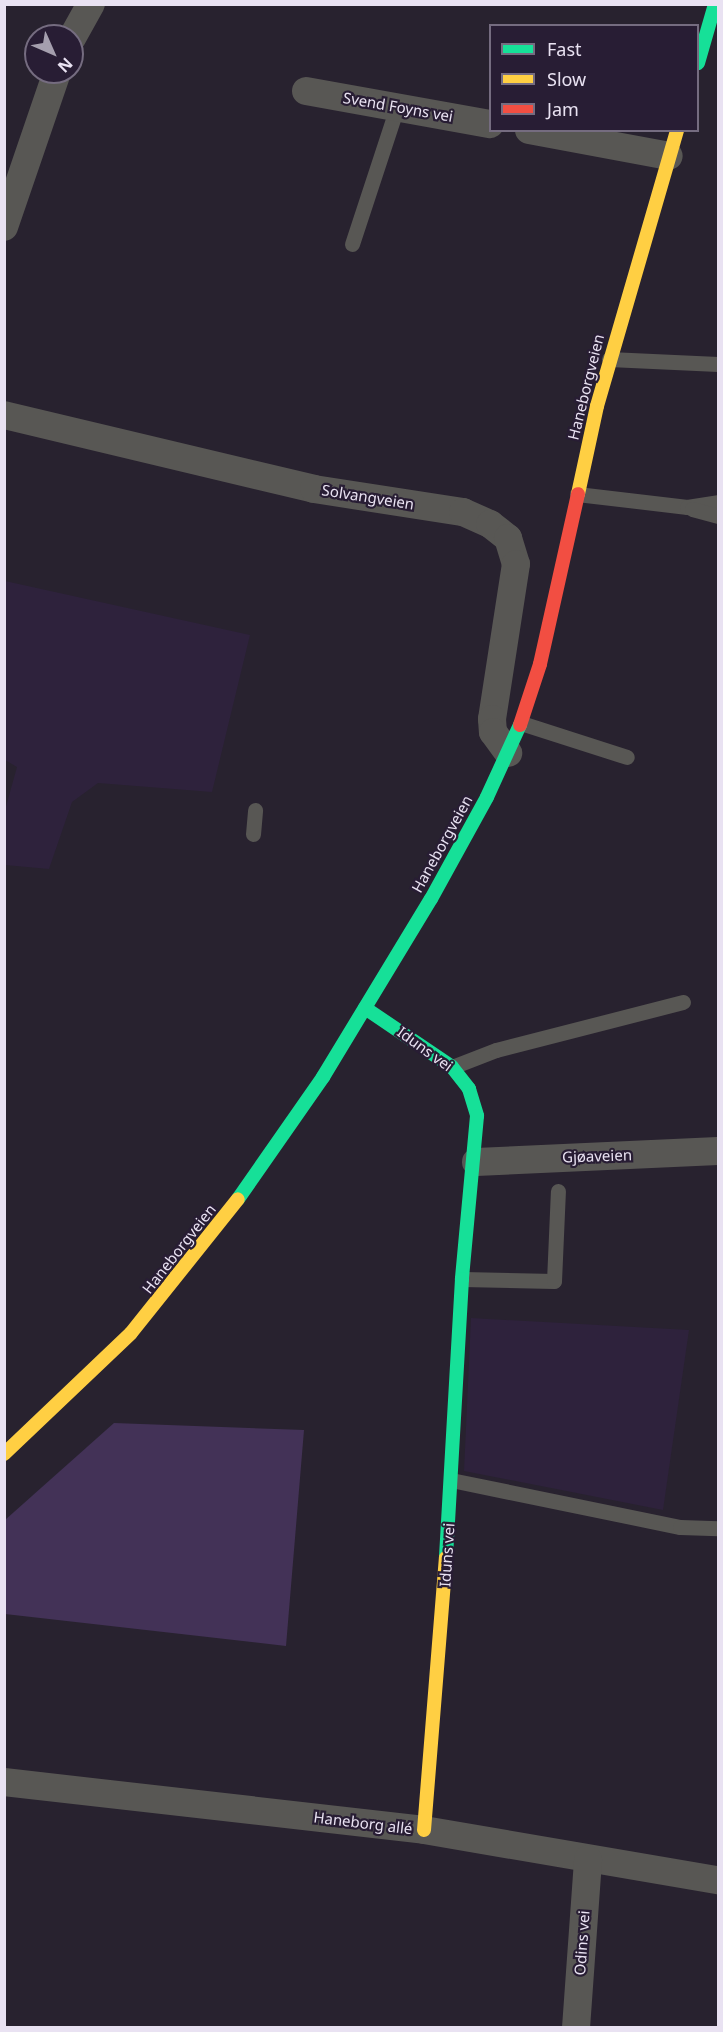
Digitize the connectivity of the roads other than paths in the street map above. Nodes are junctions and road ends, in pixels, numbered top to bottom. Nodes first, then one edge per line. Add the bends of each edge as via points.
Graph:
1 (91, 4) edge
2 (715, 4) edge
3 (80, 24) edge
4 (713, 36) edge
5 (699, 61) edge
6 (53, 84) edge
7 (306, 91) dead end
8 (397, 107) junction
9 (489, 124) edge
10 (551, 132) edge
11 (673, 143) edge
12 (4, 227) edge
13 (352, 244) dead end
14 (609, 359) junction
15 (718, 364) edge
16 (4, 415) edge
17 (578, 494) junction
18 (718, 502) edge
19 (687, 507) junction
20 (718, 516) edge
21 (521, 723) junction
22 (508, 753) junction
23 (627, 757) dead end
24 (255, 810) dead end
25 (253, 834) dead end
26 (683, 1002) dead end
27 (365, 1008) junction
28 (452, 1067) junction
29 (718, 1151) edge
30 (476, 1162) junction
31 (558, 1191) dead end
32 (462, 1279) junction
33 (4, 1454) edge
34 (451, 1480) junction
35 (718, 1528) edge
36 (4, 1782) edge
37 (424, 1830) junction
38 (588, 1859) junction
39 (718, 1880) edge
40 (576, 2028) edge

1 - 3 street
2 - 4 street
4 - 5 street
6 - 12 street
7 - 8 street, Svend Foyns vei
8 - 9 street, Svend Foyns vei
8 - 13 lane
10 - 11 street
11 - 14 street, Haneborgveien
14 - 15 lane
14 - 17 street, Haneborgveien
16 - 22 street, Solvangveien via 314,489 463,512 490,524 508,538 516,564 492,719 493,732
17 - 19 lane
17 - 21 street, Haneborgveien via 551,621
18 - 19 lane
19 - 20 lane
21 - 22 street, Haneborgveien
21 - 23 lane
22 - 27 street, Haneborgveien via 436,890
24 - 25 lane
26 - 28 lane via 496,1050
27 - 28 street, Iduns vei
27 - 33 street, Haneborgveien via 289,1130 177,1281 130,1333
28 - 30 street, Iduns vei via 473,1100 477,1116
29 - 30 street, Gjøaveien
30 - 32 street, Iduns vei
31 - 32 lane via 554,1281
32 - 34 street, Iduns vei
34 - 35 lane via 680,1527
34 - 37 street, Iduns vei
36 - 37 street, Haneborg allé
37 - 38 street, Haneborg allé
38 - 39 street, Haneborg allé
38 - 40 street, Odins vei

